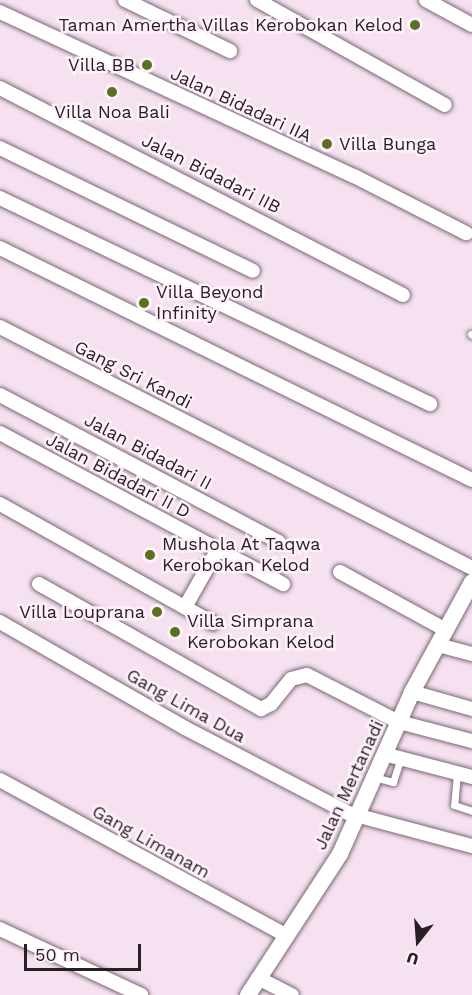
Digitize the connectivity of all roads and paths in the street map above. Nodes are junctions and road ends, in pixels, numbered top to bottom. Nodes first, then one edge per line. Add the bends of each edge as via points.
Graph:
1 (125, 0) edge
2 (257, 0) edge
3 (426, 0) edge
4 (0, 12) edge
5 (472, 26) edge
6 (230, 51) dead end
7 (0, 88) edge
8 (445, 105) dead end
9 (0, 148) edge
10 (0, 198) edge
11 (466, 233) dead end
12 (0, 248) edge
13 (253, 271) dead end
14 (403, 295) dead end
15 (0, 327) edge
16 (0, 395) edge
17 (430, 404) dead end
18 (0, 433) edge
19 (472, 480) edge
20 (0, 504) edge
21 (279, 542) dead end
22 (218, 549) junction
23 (472, 568) edge
24 (340, 572) dead end
25 (39, 584) dead end
26 (283, 584) dead end
27 (470, 589) edge
28 (185, 607) junction
29 (0, 621) edge
30 (213, 622) dead end
31 (442, 637) junction
32 (472, 654) edge
33 (412, 692) junction
34 (472, 709) edge
35 (399, 722) junction
36 (472, 741) edge
37 (384, 754) junction
38 (401, 758) junction
39 (457, 773) junction
40 (374, 777) junction
41 (472, 777) edge
42 (0, 780) edge
43 (472, 811) edge
44 (358, 815) junction
45 (472, 846) edge
46 (0, 929) edge
47 (285, 935) junction
48 (258, 978) junction
49 (141, 995) edge
50 (248, 995) edge
51 (292, 995) edge

1 - 6 street
2 - 8 street
3 - 5 street
4 - 11 street, Jalan Bidadari IIA via 354,176
7 - 14 street, Jalan Bidadari IIB
9 - 13 street
10 - 17 street
12 - 19 street
15 - 23 street, Gang Sri Kandi
16 - 21 street, Jalan Bidadari II
18 - 22 street, Jalan Bidadari II D
20 - 28 street
22 - 26 street, Jalan Bidadari II D
22 - 28 street
24 - 31 street
25 - 35 street via 261,709 271,704 291,679 307,675
27 - 31 street, Jalan Mertanadi
28 - 30 street
29 - 44 street, Gang Lima Dua via 185,728
31 - 32 street
31 - 33 street, Jalan Mertanadi
33 - 34 street
33 - 35 street, Jalan Mertanadi
35 - 36 street
35 - 37 street, Jalan Mertanadi
37 - 38 street
37 - 40 street, Jalan Mertanadi
38 - 39 street
38 - 40 lane via 393,782
39 - 41 street
39 - 43 lane via 454,805
40 - 44 street, Jalan Mertanadi
42 - 47 street, Gang Limanam
44 - 45 street, Gang Lima Dua
44 - 47 street, Jalan Mertanadi via 329,873
46 - 49 street
47 - 48 street, Jalan Mertanadi
48 - 50 street, Jalan Mertanadi
48 - 51 street

